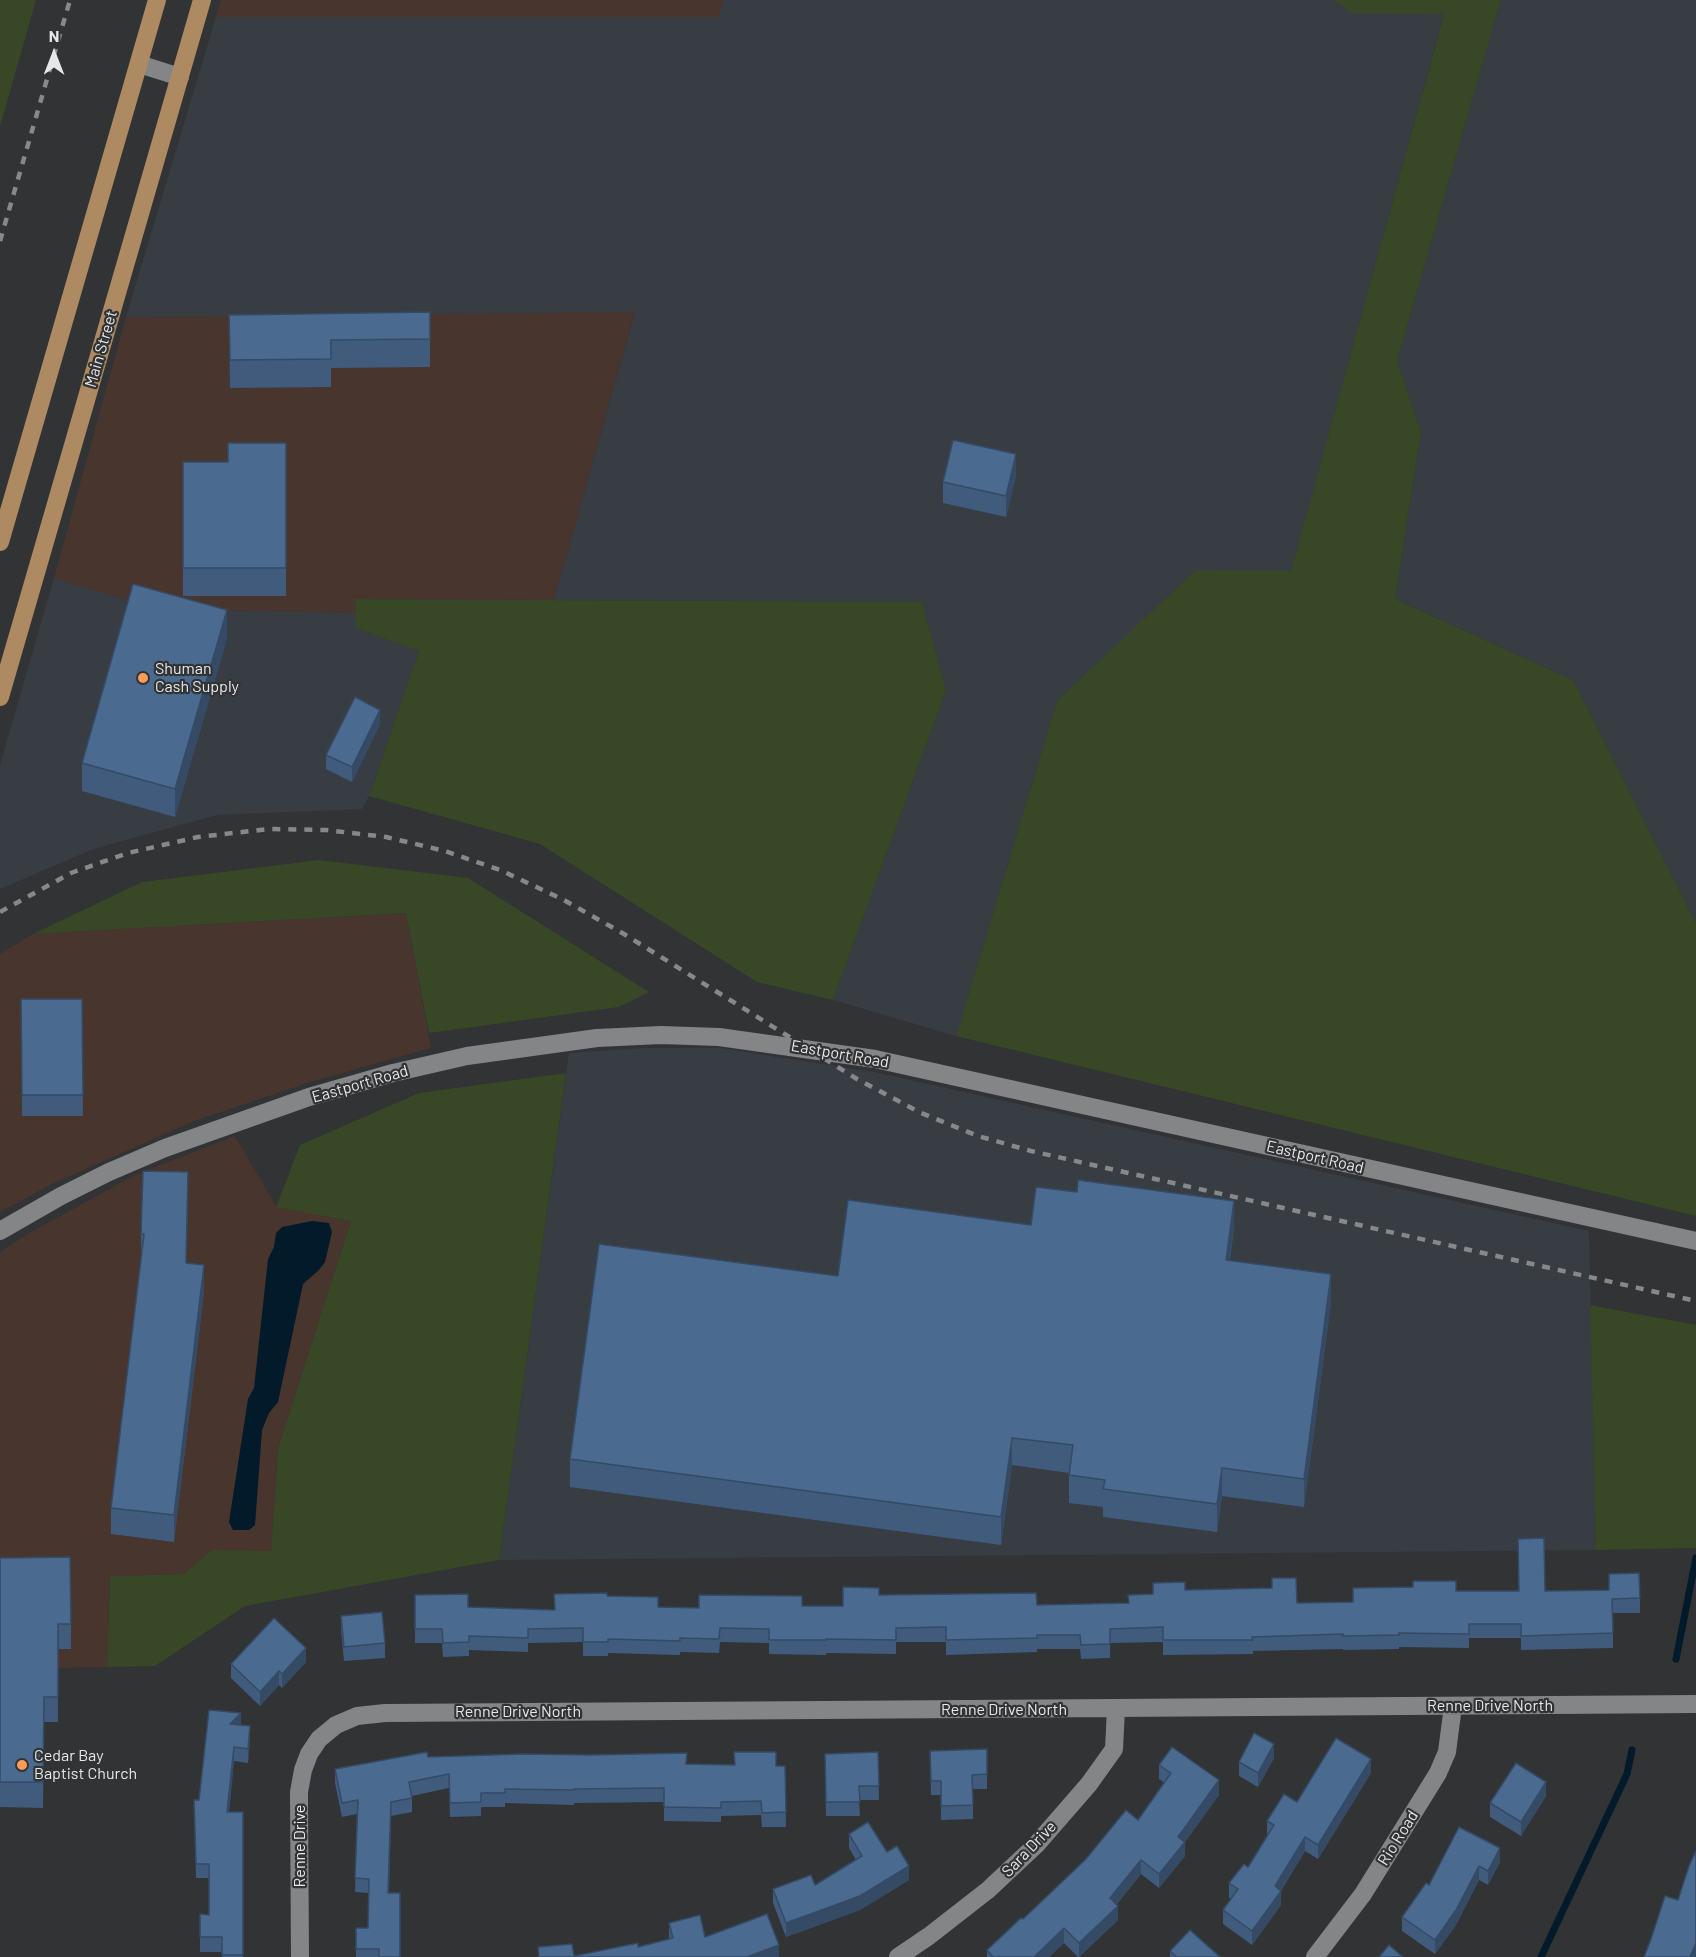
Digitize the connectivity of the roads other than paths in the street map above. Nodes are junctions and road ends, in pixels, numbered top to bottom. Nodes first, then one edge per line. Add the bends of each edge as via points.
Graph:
1 (157, 0) edge
2 (202, 0) edge
3 (138, 64) junction
4 (180, 77) junction
5 (0, 542) edge
6 (4, 668) edge
7 (0, 698) edge
8 (0, 1231) edge
9 (1696, 1241) edge
10 (1696, 1704) edge
11 (1453, 1706) junction
12 (1116, 1709) junction
13 (319, 1739) joint
14 (300, 1957) edge
15 (898, 1957) edge
16 (1314, 1957) edge

1 - 3 main road
2 - 4 main road, Main Street
3 - 4 street
3 - 5 main road
4 - 6 main road, Main Street
6 - 7 main road, Main Street
8 - 9 street, Eastport Road via 109,1172 309,1097 467,1056 597,1038 661,1035 719,1037 875,1059
10 - 11 street, Renne Drive North
11 - 12 street, Renne Drive North
11 - 16 street, Rio Road via 1447,1752 1438,1773 1363,1894
12 - 13 street, Renne Drive North via 385,1713 357,1716 336,1725
12 - 15 street, Sara Drive via 1114,1749 1036,1845 987,1890
13 - 14 street, Renne Drive via 303,1770 299,1792

